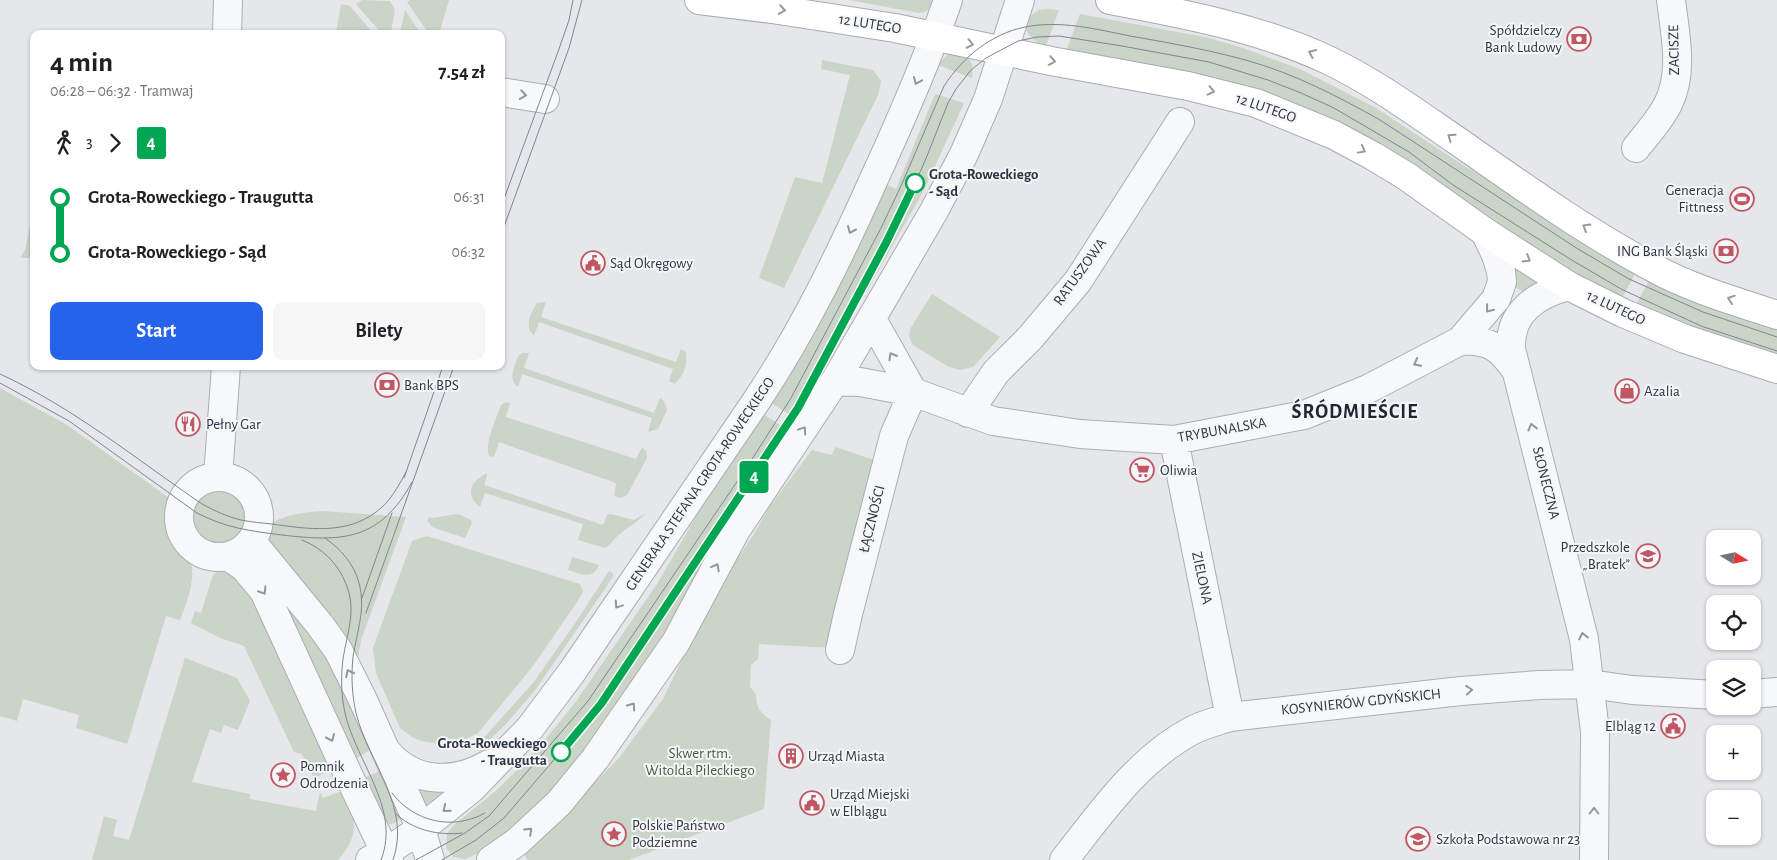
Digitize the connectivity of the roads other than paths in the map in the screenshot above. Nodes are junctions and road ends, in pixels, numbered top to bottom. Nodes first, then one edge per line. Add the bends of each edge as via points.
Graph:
1 (228, 0) edge
2 (699, 0) edge
3 (948, 0) edge
4 (1020, 0) edge
5 (1110, 0) edge
6 (1671, 0) edge
7 (228, 30) edge
8 (935, 36) junction
9 (1004, 51) junction
10 (505, 93) edge
11 (545, 99) dead end
12 (1180, 122) dead end
13 (1636, 148) dead end
14 (1485, 232) junction
15 (1570, 286) junction
16 (1777, 315) edge
17 (872, 319) junction
18 (1460, 341) junction
19 (1777, 369) edge
20 (226, 370) edge
21 (1517, 372) junction
22 (835, 380) junction
23 (913, 392) junction
24 (968, 413) junction
25 (1174, 440) junction
26 (218, 477) junction
27 (252, 542) junction
28 (229, 557) junction
29 (840, 650) dead end
30 (1590, 684) junction
31 (1777, 692) edge
32 (1761, 693) edge
33 (1706, 694) edge
34 (1230, 717) junction
35 (386, 750) junction
36 (508, 752) junction
37 (421, 829) junction
38 (381, 857) edge
39 (430, 860) edge
40 (491, 860) edge
41 (1064, 860) edge
42 (1594, 860) edge

1 - 7 street
2 -> 8 main road, 12 LUTEGO
3 - 8 street, GENERAŁA STEFANA GROTA-ROWECKIEGO
4 - 9 street
16 -> 5 main road via 1670,277 1649,266 1577,222 1406,105 1330,61 1250,30 1214,20
6 - 13 street, ZACISZE via 1676,46 1673,88 1661,116
8 -> 9 main road, 12 LUTEGO
8 -> 36 street, GENERAŁA STEFANA GROTA-ROWECKIEGO via 846,240 778,369 572,672
9 -> 14 main road, 12 LUTEGO via 1188,86 1256,103 1334,135 1373,156
9 - 17 street via 964,154
10 -> 11 street
12 - 24 street, RATUSZOWA via 1078,281 996,372
14 -> 15 main road, 12 LUTEGO
14 -> 18 street via 1496,254 1502,282 1496,299
15 - 19 main road, 12 LUTEGO via 1685,339
15 - 21 street, SŁONECZNA via 1543,294 1520,315 1511,341
17 - 22 street
23 -> 17 street
18 - 21 street via 1480,341 1497,347
18 -> 25 street, TRYBUNALSKA via 1368,389 1304,416
20 - 26 street
30 -> 21 street, SŁONECZNA via 1584,639
22 - 23 street, TRYBUNALSKA
40 -> 22 street via 517,842 559,803 595,759 676,642 736,530
23 - 24 street, TRYBUNALSKA
23 - 29 street, ŁĄCZNOŚCI via 894,436
24 - 25 street, TRYBUNALSKA via 993,421 1080,434
25 - 34 street, ZIELONA
26 - 27 street via 231,478 252,493 258,505 260,522
26 - 28 street via 200,482 186,493 178,516 180,530 197,551 209,557
27 - 28 street
35 -> 27 street via 338,650
28 -> 38 street via 244,567 264,591 346,770
30 - 33 street, KOSYNIERÓW GDYŃSKICH via 1632,690
34 -> 30 street, KOSYNIERÓW GDYŃSKICH via 1469,690
42 -> 30 street, SŁONECZNA via 1594,732
31 - 32 street
34 - 41 street, KOSYNIERÓW GDYŃSKICH via 1194,729 1142,768
35 - 36 street via 398,764 433,778 468,774
35 - 37 street
36 -> 37 street, GENERAŁA STEFANA GROTA-ROWECKIEGO via 478,783
37 - 38 street, GENERAŁA STEFANA GROTA-ROWECKIEGO
37 - 39 street

